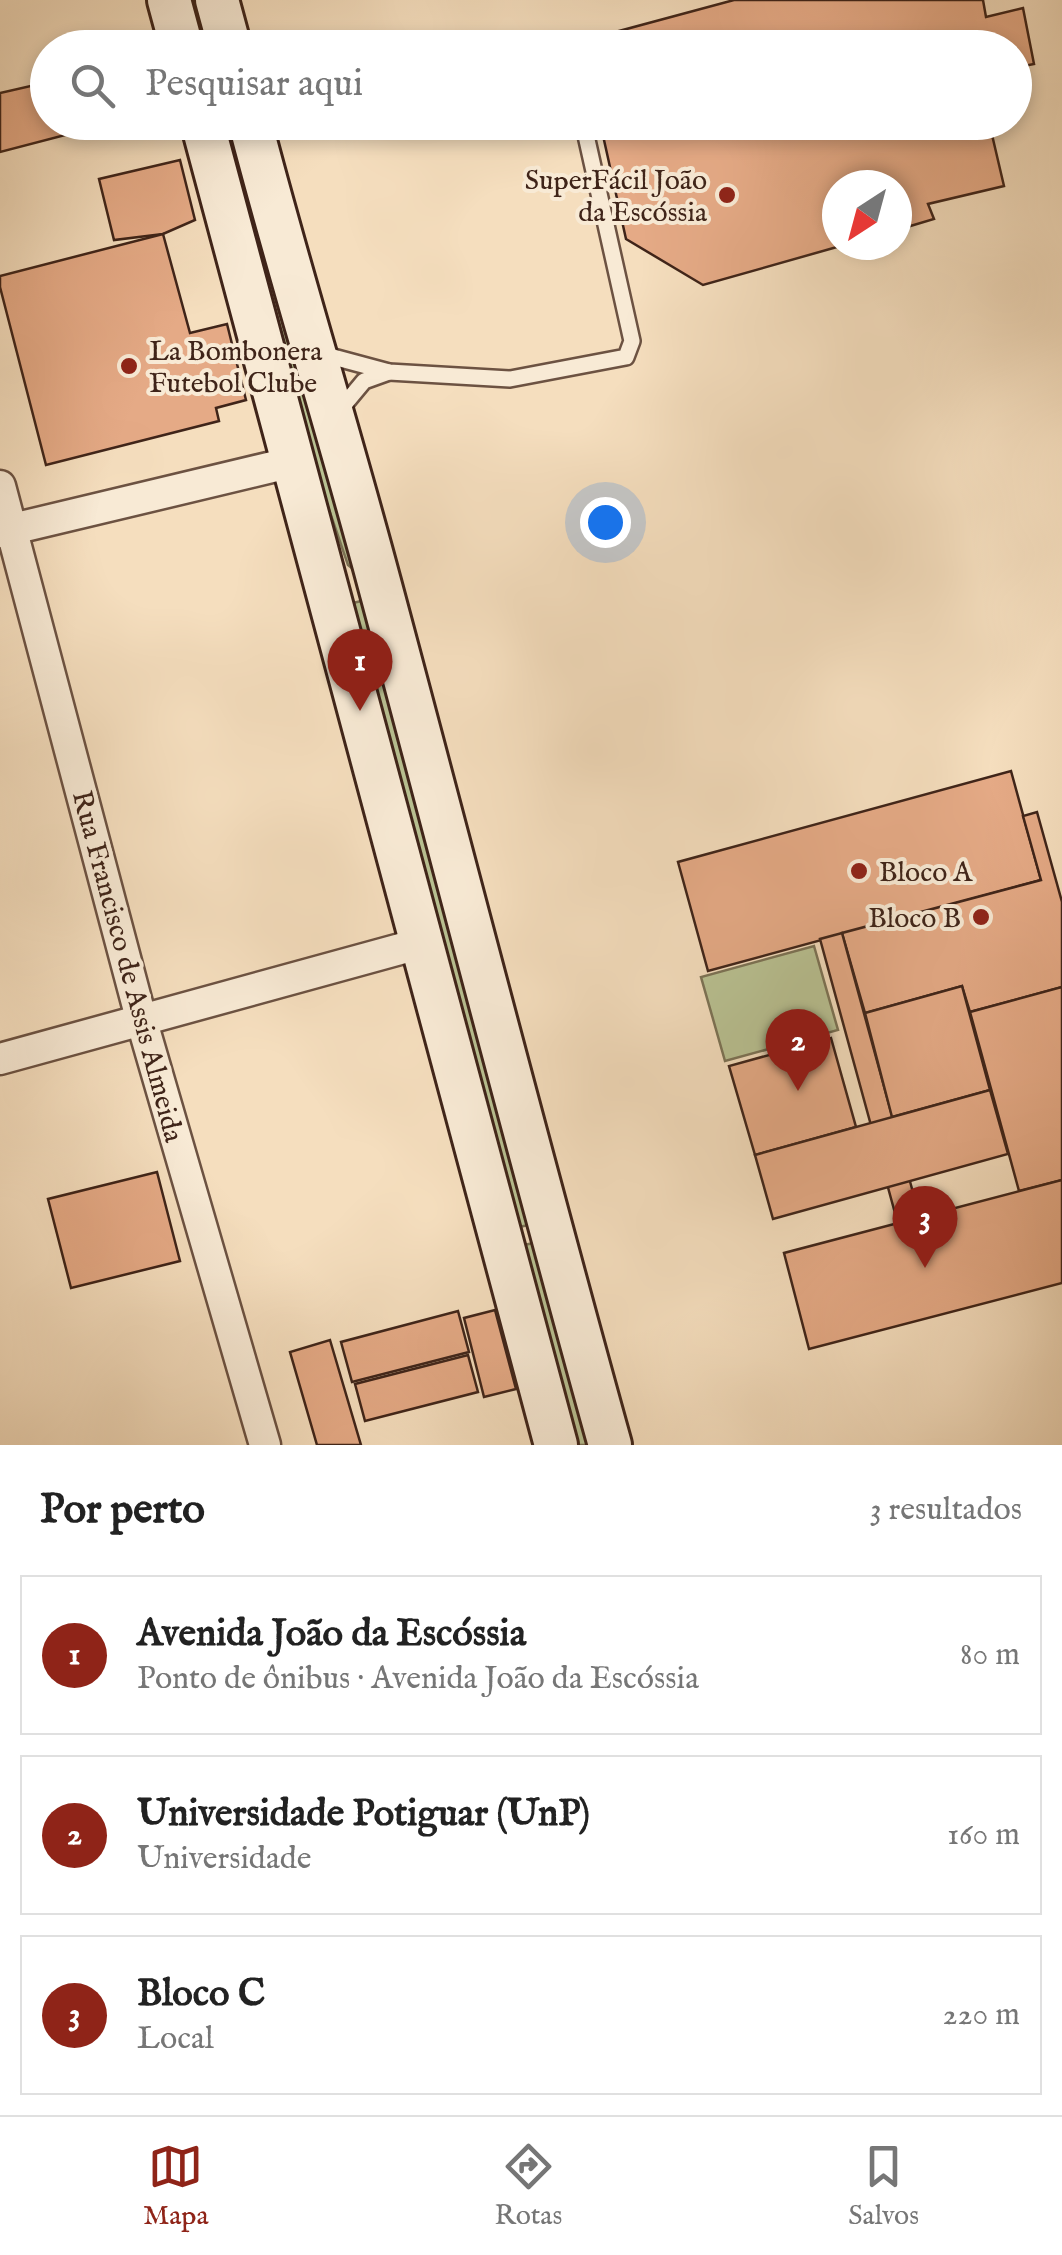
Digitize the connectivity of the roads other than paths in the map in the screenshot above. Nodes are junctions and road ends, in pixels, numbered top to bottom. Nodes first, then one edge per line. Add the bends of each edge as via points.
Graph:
1 (217, 0) edge
2 (225, 30) edge
3 (207, 140) edge
4 (223, 140) edge
5 (247, 140) edge
6 (254, 140) edge
7 (586, 140) edge
8 (311, 348) junction
9 (389, 372) junction
10 (334, 419) junction
11 (299, 481) junction
12 (0, 486) edge
13 (6, 531) edge
14 (379, 582) junction
15 (422, 943) junction
16 (142, 1022) junction
17 (0, 1059) edge
18 (265, 1445) edge
19 (556, 1445) edge
20 (610, 1445) edge

1 - 2 main road
3 - 11 main road
4 - 5 main road via 240,150
6 - 8 main road
7 - 9 lane via 632,341 626,357 510,379
8 - 9 lane
8 - 10 main road
9 - 10 lane via 364,381
10 - 14 main road
11 - 13 street
11 - 14 main road via 346,577
11 - 15 main road
12 - 13 street, Rua Francisco de Assis Almeida
13 - 16 street, Rua Francisco de Assis Almeida
14 - 20 main road
15 - 16 street
15 - 19 main road
16 - 17 street
16 - 18 street, Rua Francisco de Assis Almeida

